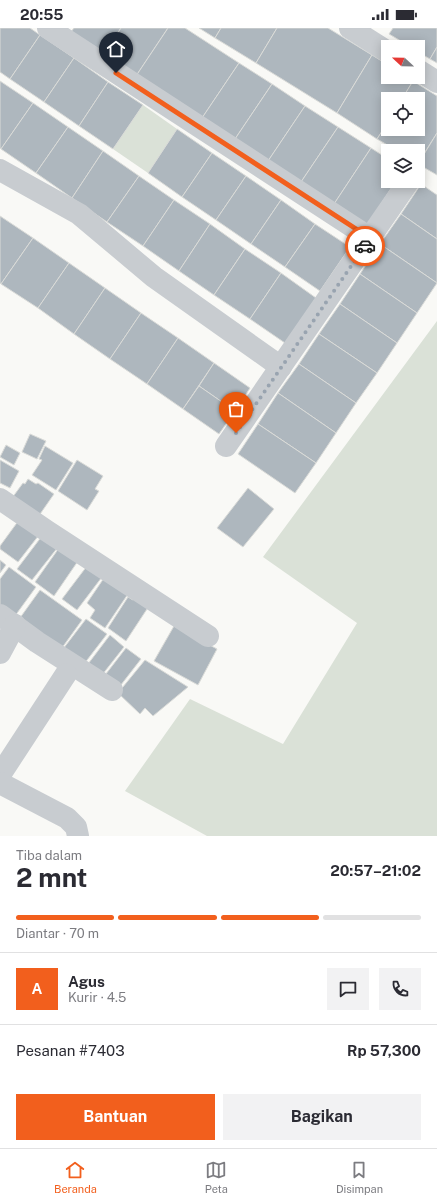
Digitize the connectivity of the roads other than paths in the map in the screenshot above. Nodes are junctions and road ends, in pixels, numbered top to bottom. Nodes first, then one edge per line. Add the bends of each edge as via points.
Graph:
1 (49, 28) edge
2 (350, 28) edge
3 (381, 48) edge
4 (425, 74) edge
5 (437, 82) edge
6 (0, 170) edge
7 (404, 188) edge
8 (370, 238) junction
9 (281, 367) junction
10 (226, 446) dead end
11 (0, 499) edge
12 (7, 620) edge
13 (208, 636) dead end
14 (0, 653) edge
15 (66, 674) dead end
16 (112, 690) dead end
17 (0, 775) edge
18 (0, 783) edge
19 (78, 836) edge

1 - 8 street
2 - 3 street
4 - 5 street
6 - 9 street via 79,214 154,277
7 - 8 street
8 - 9 street
9 - 10 street
11 - 13 street
12 - 14 street
12 - 16 street
15 - 17 street
18 - 19 street via 67,818 76,827

